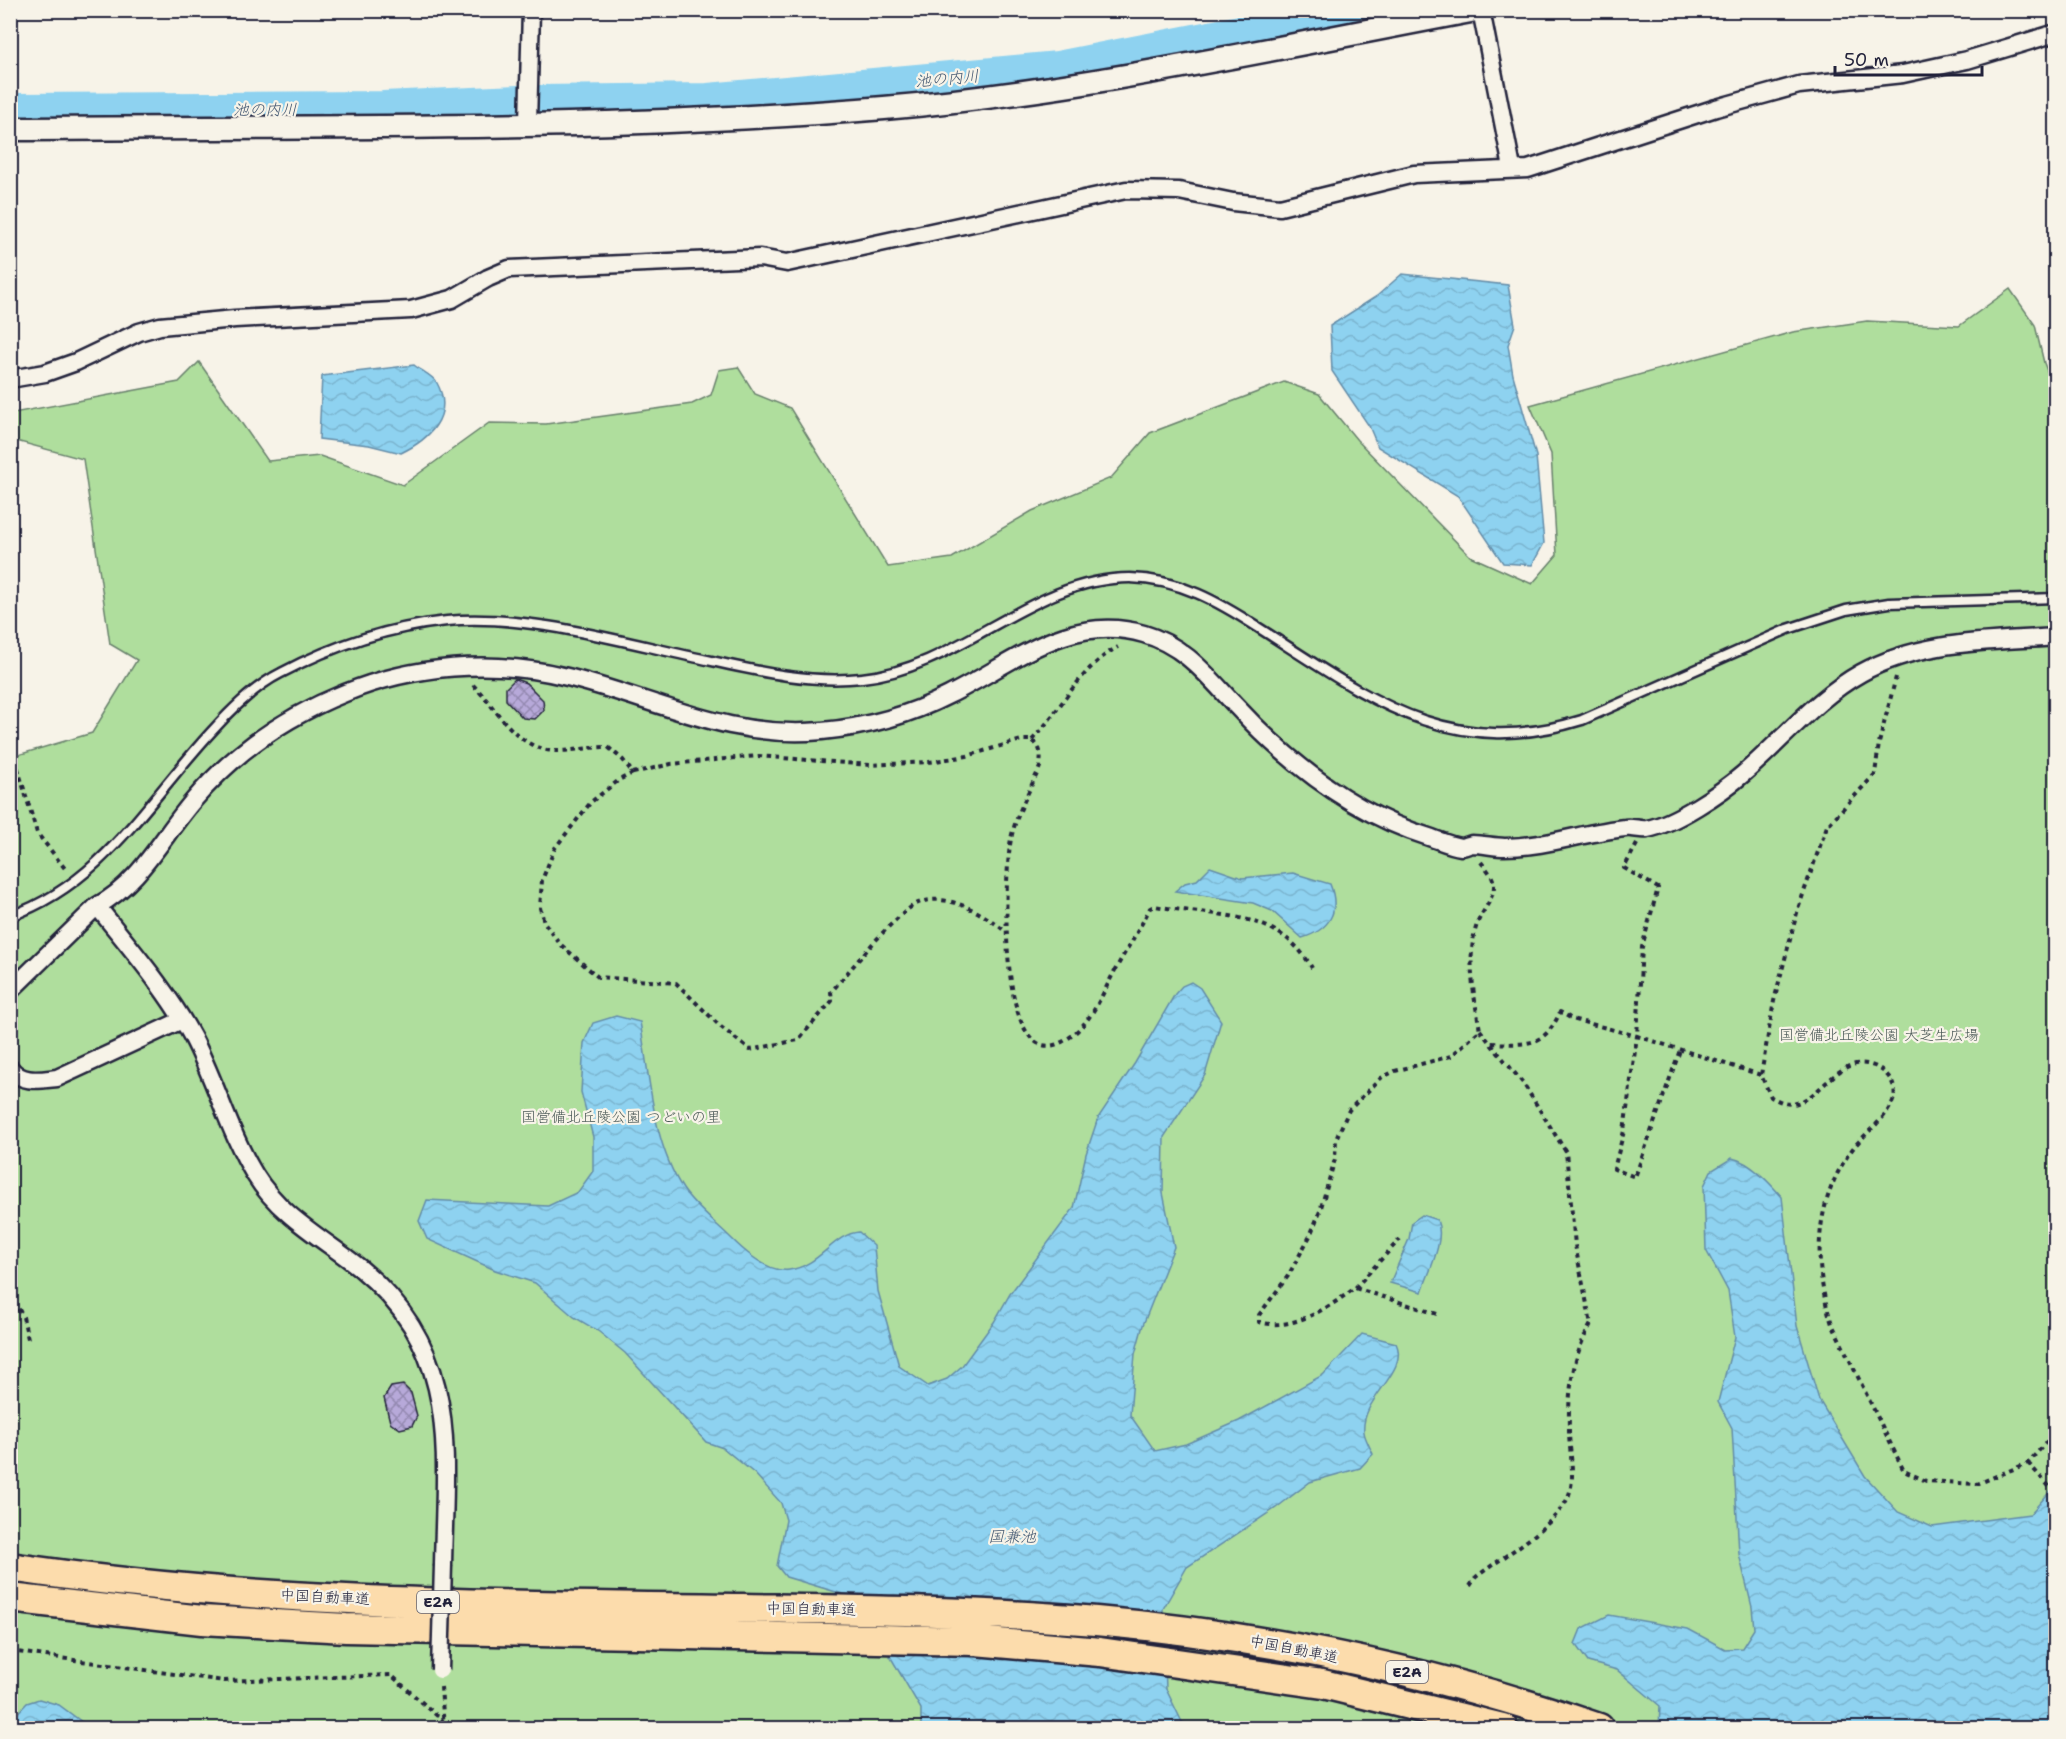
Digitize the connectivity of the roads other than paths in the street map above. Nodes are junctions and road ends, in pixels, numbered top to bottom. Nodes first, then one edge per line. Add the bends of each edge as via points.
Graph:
1 (531, 10) edge
2 (1476, 10) edge
3 (1481, 10) edge
4 (2055, 33) edge
5 (528, 123) junction
6 (10, 129) edge
7 (1512, 168) junction
8 (10, 379) edge
9 (2055, 598) edge
10 (2055, 637) edge
11 (97, 906) junction
12 (10, 916) edge
13 (10, 991) edge
14 (182, 1020) junction
15 (10, 1068) edge
16 (10, 1568) edge
17 (10, 1598) edge
18 (867, 1623) junction
19 (440, 1670) road end
20 (1503, 1728) edge
21 (1599, 1728) edge

1 - 5 street
2 - 5 street via 1121,77 1002,95 752,117
3 - 7 street
4 - 7 street via 1967,60 1903,74 1799,85 1545,165
5 - 6 street
7 - 8 street via 1414,174 1280,207 1179,191 1126,190 787,263 760,258 509,269 452,299 411,310 160,326 45,373
9 - 12 lane via 1889,603 1846,610 1788,629 1582,720 1552,730 1515,733 1455,729 1410,716 1359,693 1227,607 1194,590 1154,579 1104,578 1065,590 944,655 901,671 862,678 802,679 576,632 501,622 450,621 387,632 334,648 276,675 234,707 104,858 70,887
10 - 11 street via 1964,642 1901,657 1863,672 1831,693 1715,796 1648,829 1627,828 1560,842 1505,847 1460,847 1413,832 1340,795 1305,772 1260,731 1191,658 1143,633 1104,627 1062,635 1020,653 920,708 875,722 816,732 791,733 709,722 561,675 516,668 451,668 375,682 315,706 257,740 211,780 131,881
11 - 13 street
11 - 14 street
14 - 15 street via 57,1077 22,1078
14 - 19 street, bridge via 256,1176 288,1214 363,1270 394,1300 432,1365 442,1405 444,1441
16 - 18 highway, 中国自動車道 / E2A via 208,1591
17 - 18 highway, 中国自動車道 / E2A via 202,1620 346,1628 617,1635
18 - 20 highway, 中国自動車道 / E2A via 975,1641 1211,1666 1323,1684
18 - 21 highway, 中国自動車道 / E2A via 983,1613 1209,1634 1437,1679

